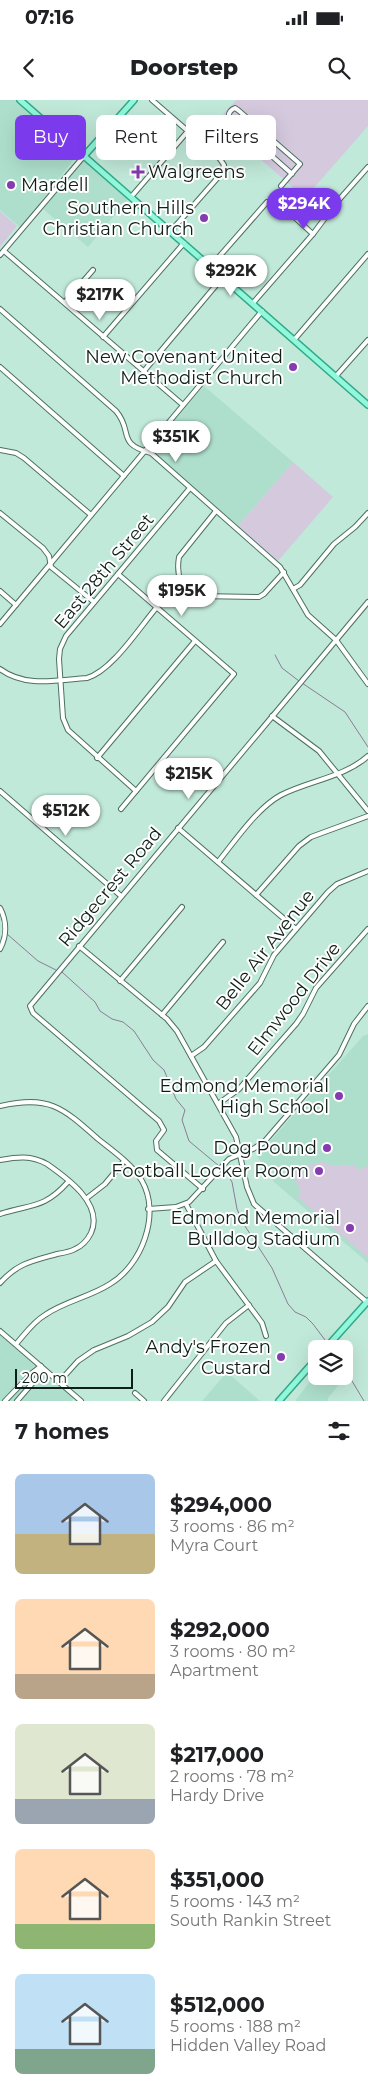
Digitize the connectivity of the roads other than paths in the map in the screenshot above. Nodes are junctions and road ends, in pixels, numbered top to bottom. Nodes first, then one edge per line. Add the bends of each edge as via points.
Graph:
1 (20, 100) edge
2 (134, 100) edge
3 (152, 100) edge
4 (37, 115) edge
5 (186, 129) edge
6 (186, 133) edge
7 (86, 154) edge
8 (86, 158) edge
9 (81, 160) edge
10 (221, 160) edge
11 (368, 166) edge
12 (292, 174) junction
13 (281, 186) dead end
14 (131, 197) junction
15 (171, 231) junction
16 (313, 234) junction
17 (184, 243) junction
18 (4, 251) junction
19 (368, 254) edge
20 (0, 255) edge
21 (211, 266) junction
22 (93, 270) dead end
23 (223, 277) junction
24 (65, 302) junction
25 (252, 303) junction
26 (0, 309) edge
27 (262, 311) junction
28 (103, 337) junction
29 (294, 340) junction
30 (368, 340) edge
31 (0, 367) edge
32 (144, 371) junction
33 (336, 376) junction
34 (368, 404) edge
35 (183, 406) junction
36 (0, 450) edge
37 (144, 452) junction
38 (124, 476) junction
39 (190, 488) junction
40 (216, 511) junction
41 (0, 512) edge
42 (368, 513) edge
43 (91, 515) junction
44 (51, 563) junction
45 (284, 572) junction
46 (118, 574) junction
47 (293, 589) junction
48 (0, 591) edge
49 (94, 602) junction
50 (368, 602) edge
51 (16, 605) junction
52 (157, 608) junction
53 (0, 624) edge
54 (336, 640) junction
55 (195, 641) junction
56 (0, 669) edge
57 (61, 680) junction
58 (367, 681) edge
59 (272, 716) junction
60 (368, 756) edge
61 (97, 758) junction
62 (337, 773) junction
63 (0, 791) edge
64 (136, 791) junction
65 (121, 809) dead end
66 (368, 811) edge
67 (368, 816) edge
68 (178, 828) junction
69 (218, 862) junction
70 (368, 871) edge
71 (256, 895) junction
72 (121, 896) junction
73 (182, 907) dead end
74 (0, 908) edge
75 (296, 929) junction
76 (368, 929) edge
77 (223, 942) dead end
78 (79, 946) junction
79 (0, 950) edge
80 (120, 980) junction
81 (368, 1006) edge
82 (162, 1015) junction
83 (192, 1056) junction
84 (218, 1104) junction
85 (0, 1106) edge
86 (241, 1153) junction
87 (0, 1160) edge
88 (124, 1161) junction
89 (68, 1182) junction
90 (203, 1189) junction
91 (87, 1198) junction
92 (186, 1204) junction
93 (148, 1209) junction
94 (0, 1214) edge
95 (216, 1261) junction
96 (0, 1284) edge
97 (368, 1302) edge
98 (248, 1305) junction
99 (0, 1331) edge
100 (266, 1336) dead end
101 (333, 1340) edge
102 (16, 1344) junction
103 (41, 1366) junction
104 (308, 1368) edge
105 (59, 1382) junction
106 (135, 1393) dead end
107 (5, 1401) edge
108 (17, 1401) edge
109 (81, 1401) edge
110 (144, 1401) edge
111 (164, 1401) edge
112 (279, 1401) edge

1 - 4 main road
2 - 7 main road
3 - 5 street
6 - 14 street
8 - 14 main road
9 - 18 street
10 - 15 street via 224,168
11 - 16 street
12 - 12 street via 300,164 238,110 231,110 229,118
12 - 13 street
14 - 15 main road
15 - 17 main road
16 - 21 street via 270,201
16 - 25 street
17 - 21 main road
17 - 28 street
18 - 20 street
18 - 24 street
19 - 29 street
21 - 23 main road
22 - 24 street
23 - 25 main road
23 - 32 street
24 - 28 street
25 - 27 main road
26 - 37 street via 116,411 122,419 129,443
27 - 29 main road
27 - 35 street
28 - 32 street
29 - 33 main road
30 - 33 street
31 - 38 street
32 - 35 street
33 - 34 main road
35 - 37 street
36 - 43 street via 24,458
37 - 38 street
37 - 39 street via 151,453
38 - 43 street
39 - 40 street
39 - 46 street, East 28th Street
40 - 45 street
40 - 45 street via 180,557 179,578 189,592 198,596 259,597
41 - 44 street via 43,548
42 - 47 street via 334,544 300,586
43 - 44 street
44 - 49 street via 51,567
44 - 51 street
45 - 47 street
46 - 49 street, East 28th Street
46 - 52 street
47 - 54 street via 308,615
48 - 51 street
49 - 57 street, East 28th Street via 63,642 59,659
50 - 54 street, Ridgecrest Road
51 - 53 street
52 - 55 street
52 - 57 street via 104,670 87,678
54 - 58 street
54 - 59 street, Ridgecrest Road
55 - 61 street
55 - 64 street via 234,674
56 - 57 street via 26,682
57 - 61 street, East 28th Street via 66,726 74,738
59 - 62 street via 314,746
59 - 68 street, Ridgecrest Road
60 - 62 street
61 - 64 street, East 28th Street
62 - 66 street
62 - 69 street via 285,793 271,802
63 - 72 street
64 - 65 street
67 - 71 street via 311,837 299,846
68 - 69 street
68 - 72 street, Ridgecrest Road
69 - 71 street
70 - 75 street, Belle Air Avenue via 337,884
71 - 75 street
72 - 78 street, Ridgecrest Road
73 - 80 street
74 - 79 street via 5,927
75 - 83 street, Belle Air Avenue via 274,955 264,979 204,1047
76 - 84 street, Elmwood Drive via 316,988 296,1024 239,1089
77 - 82 street
78 - 80 street
78 - 90 street, Ridgecrest Road via 32,1002 32,1013 160,1121 164,1130 156,1141 157,1150
80 - 82 street
81 - 86 street via 354,1024 339,1055 306,1094 264,1142
82 - 83 street via 177,1031
83 - 84 street
84 - 86 street via 233,1130
85 - 88 street via 36,1102 55,1106 72,1116
86 - 90 street via 229,1159
86 - 97 street via 247,1187 254,1204
87 - 89 street via 23,1157 39,1160
88 - 91 street
88 - 93 street via 142,1182
89 - 91 street
89 - 94 street via 40,1205
90 - 92 street
91 - 96 street via 93,1211 93,1224 83,1244 21,1265
92 - 93 street
92 - 95 street
93 - 102 street via 142,1248 123,1275 103,1288 45,1314
95 - 98 street
95 - 105 street via 185,1282 168,1307 152,1322 94,1350
97 - 101 main road
98 - 100 street via 262,1323
98 - 111 street via 226,1324
99 - 102 street
102 - 103 street
103 - 105 street
103 - 107 street
103 - 108 street via 38,1378
104 - 112 main road
105 - 109 street
106 - 110 street

